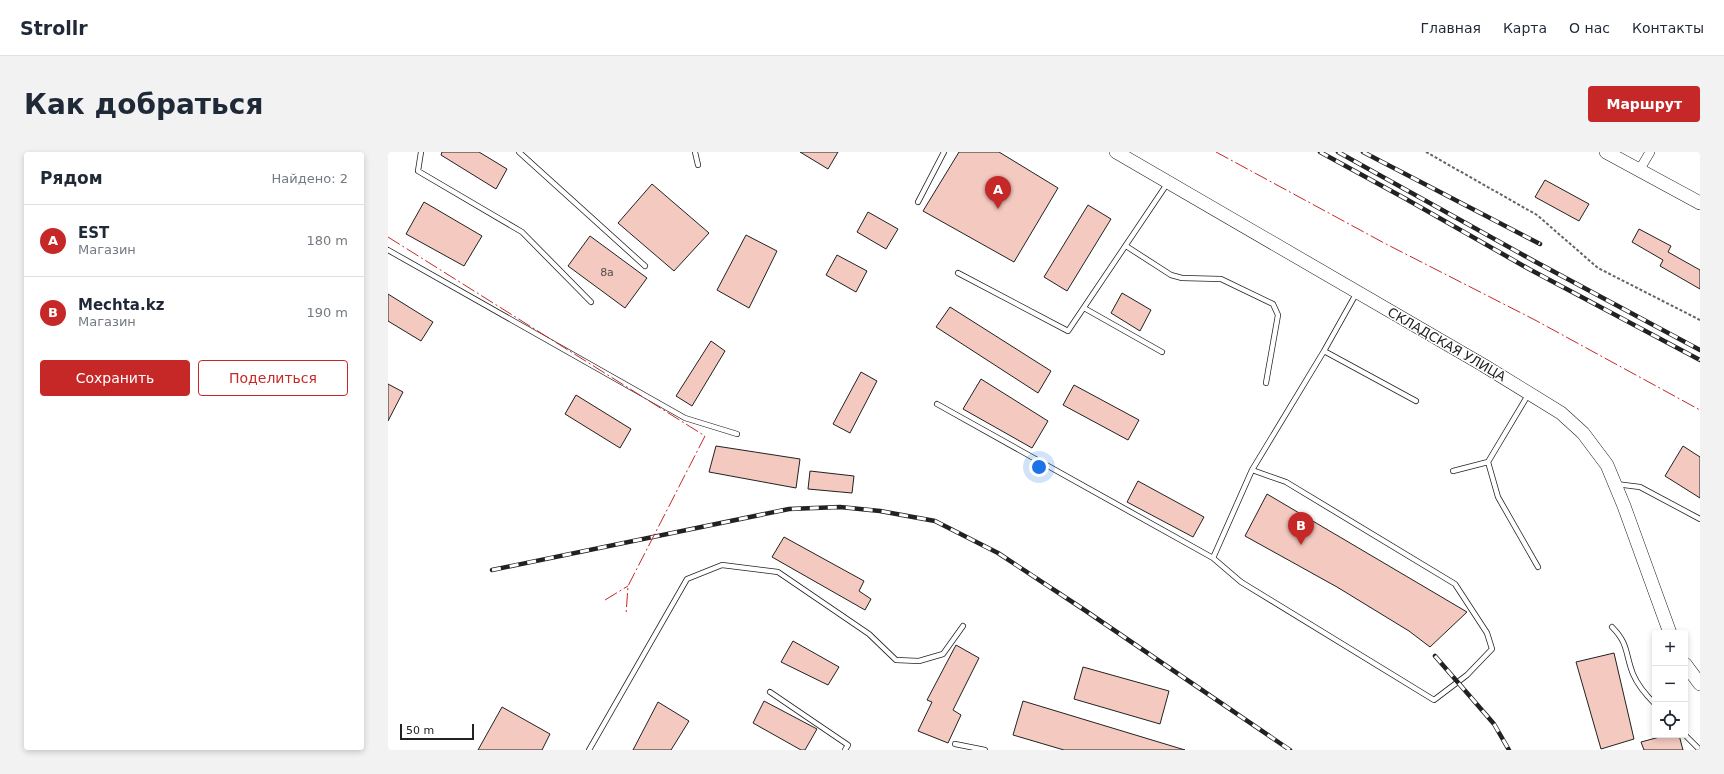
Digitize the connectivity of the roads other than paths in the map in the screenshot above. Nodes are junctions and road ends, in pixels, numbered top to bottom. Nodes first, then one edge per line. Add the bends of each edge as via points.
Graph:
1 (421, 152) edge
2 (519, 152) edge
3 (695, 152) edge
4 (944, 152) edge
5 (1116, 152) edge
6 (1606, 152) edge
7 (1650, 152) edge
8 (698, 165) dead end
9 (1640, 170) junction
10 (1168, 182) junction
11 (918, 202) dead end
12 (1700, 203) edge
13 (1126, 246) junction
14 (388, 250) edge
15 (645, 266) dead end
16 (958, 273) dead end
17 (1357, 292) junction
18 (591, 302) dead end
19 (1084, 308) junction
20 (1324, 351) junction
21 (1162, 352) dead end
22 (1266, 383) dead end
23 (1529, 394) junction
24 (1416, 401) dead end
25 (937, 404) dead end
26 (737, 434) dead end
27 (1488, 462) junction
28 (1252, 470) junction
29 (1453, 471) dead end
30 (1615, 484) junction
31 (1700, 519) edge
32 (1213, 558) junction
33 (1538, 567) dead end
34 (963, 626) dead end
35 (1612, 627) dead end
36 (1669, 630) edge
37 (1686, 666) edge
38 (1700, 684) edge
39 (770, 692) dead end
40 (1653, 702) edge
41 (1688, 738) edge
42 (955, 744) dead end
43 (589, 750) edge
44 (845, 750) edge
45 (985, 750) edge
46 (1700, 750) edge

1 - 18 lane via 418,171 522,232
2 - 15 lane
3 - 8 lane
4 - 11 lane
5 - 10 main road, СКЛАДСКАЯ УЛИЦА
6 - 9 main road
7 - 9 street
9 - 12 main road
10 - 13 lane
10 - 17 main road, СКЛАДСКАЯ УЛИЦА
13 - 19 lane
13 - 22 lane via 1171,275 1182,278 1221,279 1273,304 1278,315
14 - 26 lane via 685,418
16 - 19 lane via 1068,331
17 - 20 lane
17 - 23 main road, СКЛАДСКАЯ УЛИЦА via 1483,364
19 - 21 lane
20 - 24 lane
20 - 28 lane
23 - 27 lane
23 - 30 main road, СКЛАДСКАЯ УЛИЦА via 1561,413 1583,433 1607,465
25 - 32 lane
27 - 29 lane
27 - 33 lane via 1498,497
28 - 32 lane
28 - 32 lane via 1286,482 1455,584 1487,633 1492,649 1467,676 1434,700 1241,582
30 - 31 lane via 1640,487
30 - 36 main road, СКЛАДСКАЯ УЛИЦА
34 - 43 lane via 943,654 919,661 896,660 869,634 778,572 722,564 687,579
35 - 40 lane via 1622,637 1633,674
37 - 38 main road
39 - 44 lane via 848,745
41 - 46 lane
42 - 45 lane

